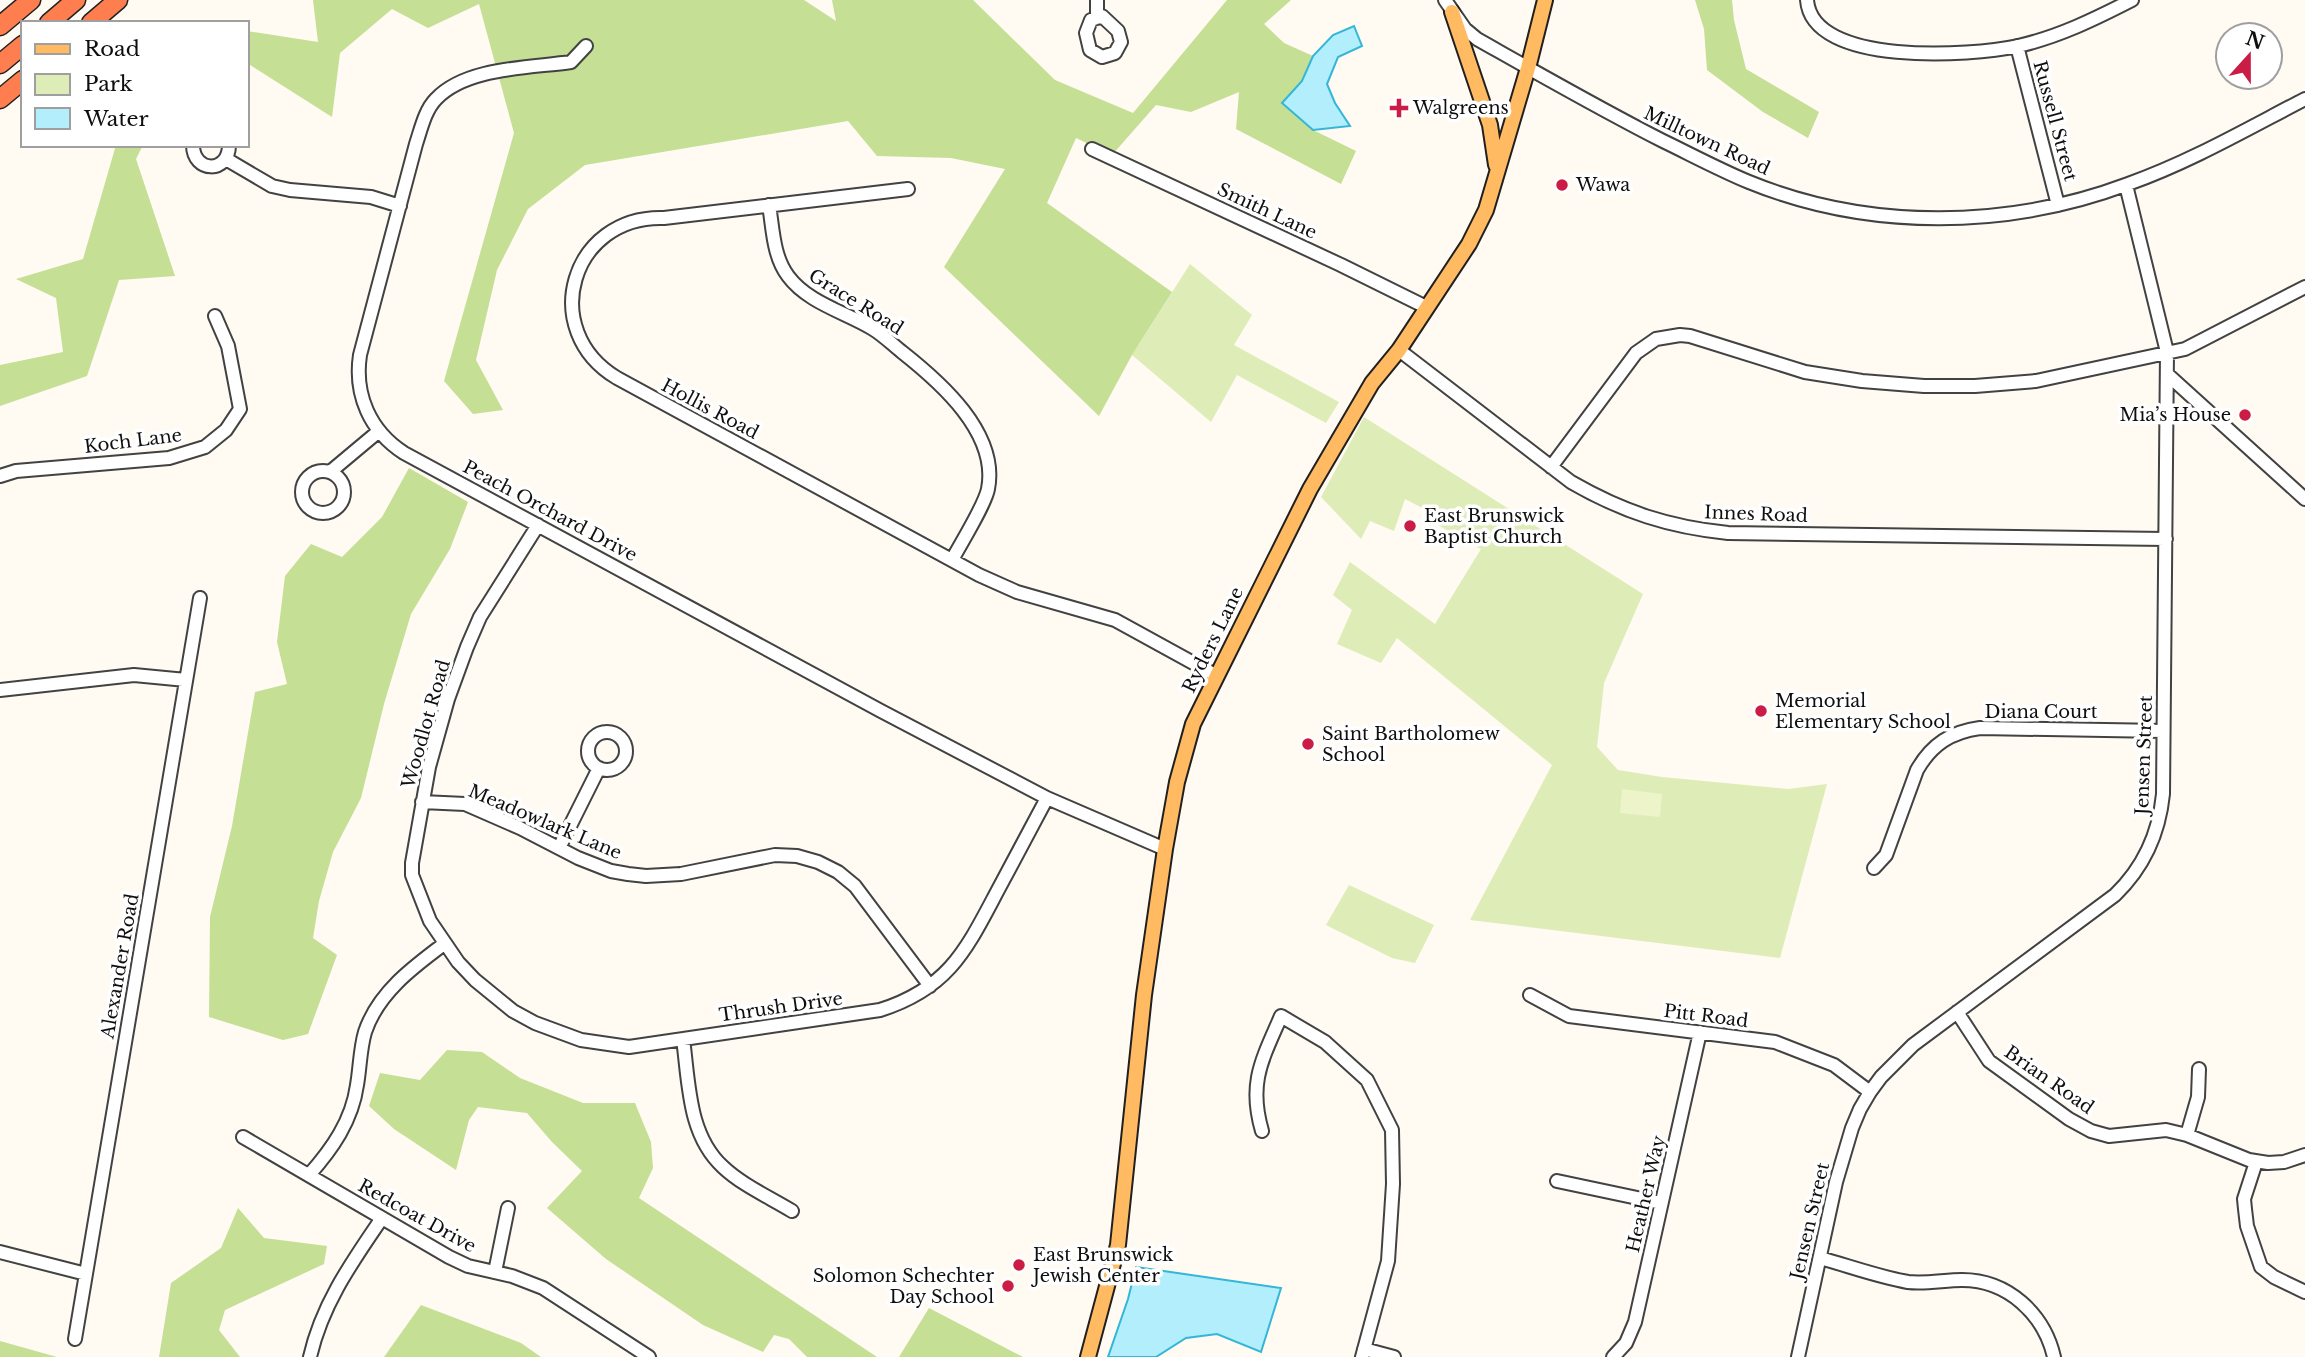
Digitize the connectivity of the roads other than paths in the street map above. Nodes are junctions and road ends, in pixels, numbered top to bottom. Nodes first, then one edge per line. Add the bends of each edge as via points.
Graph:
1 (31, 0) edge
2 (76, 0) edge
3 (118, 0) edge
4 (1097, 0) edge
5 (1545, 0) edge
6 (1807, 0) edge
7 (2132, 0) edge
8 (1448, 6) edge
9 (1097, 18) dead end
10 (51, 21) edge
11 (93, 21) edge
12 (0, 26) edge
13 (21, 46) edge
14 (586, 46) dead end
15 (2017, 46) junction
16 (0, 64) edge
17 (1528, 68) junction
18 (21, 82) edge
19 (0, 99) edge
20 (2305, 99) edge
21 (193, 147) edge
22 (229, 147) edge
23 (1092, 149) dead end
24 (226, 159) junction
25 (1497, 169) junction
26 (2126, 185) junction
27 (908, 189) dead end
28 (769, 205) junction
29 (2059, 205) junction
30 (400, 206) junction
31 (2305, 287) edge
32 (2305, 299) edge
33 (2279, 300) junction
34 (1426, 307) junction
35 (215, 316) dead end
36 (1399, 350) junction
37 (2167, 352) junction
38 (2167, 374) junction
39 (379, 431) junction
40 (1552, 467) junction
41 (331, 472) dead end
42 (0, 476) edge
43 (2305, 499) edge
44 (538, 525) junction
45 (2166, 539) junction
46 (952, 560) junction
47 (200, 598) dead end
48 (1217, 676) junction
49 (186, 680) junction
50 (0, 690) edge
51 (2163, 731) junction
52 (599, 768) dead end
53 (1047, 799) junction
54 (422, 802) junction
55 (559, 848) junction
56 (1165, 849) junction
57 (1874, 868) dead end
58 (444, 944) junction
59 (930, 986) junction
60 (1530, 995) dead end
61 (1957, 1012) junction
62 (1700, 1032) junction
63 (683, 1039) junction
64 (2199, 1069) dead end
65 (1870, 1092) junction
66 (1262, 1131) dead end
67 (2187, 1135) junction
68 (243, 1137) dead end
69 (2305, 1155) edge
70 (2256, 1161) junction
71 (309, 1175) junction
72 (1557, 1181) dead end
73 (1661, 1203) junction
74 (508, 1208) dead end
75 (792, 1211) dead end
76 (382, 1218) junction
77 (0, 1252) edge
78 (1820, 1258) junction
79 (495, 1272) junction
80 (86, 1274) junction
81 (2305, 1292) edge
82 (75, 1339) dead end
83 (1363, 1353) edge
84 (310, 1357) edge
85 (649, 1357) edge
86 (1088, 1357) edge
87 (1394, 1357) edge
88 (1613, 1357) edge
89 (1798, 1357) edge
90 (2054, 1357) edge

1 - 12 highway
2 - 10 highway
3 - 11 highway
4 - 9 street
5 - 17 main road, Ryders Lane
6 - 15 street via 1819,27 1864,48 1954,54
7 - 15 street via 2088,22
8 - 17 street, Milltown Road via 1477,39
8 - 25 main road via 1490,125
13 - 16 highway
14 - 30 street, Peach Orchard Drive via 571,62 481,74 436,99 416,144
15 - 29 street, Russell Street
17 - 25 main road, Ryders Lane
17 - 29 street, Milltown Road via 1718,168 1829,206 1921,218 2003,214
18 - 19 highway
20 - 26 street, Milltown Road
21 - 24 street via 195,158 206,166
22 - 24 street
23 - 34 street, Smith Lane
24 - 30 street via 272,186 371,197
25 - 34 main road, Ryders Lane via 1486,210 1469,244
26 - 29 street, Milltown Road
26 - 37 street, Jensen Street
27 - 28 street, Hollis Road
28 - 46 street, Grace Road via 776,251 794,284 874,329 937,380 978,436 989,471 988,491
28 - 46 street, Hollis Road via 637,220 605,235 587,254 573,287 572,314 580,340 595,362 617,378
30 - 39 street, Peach Orchard Drive via 359,364 363,402
31 - 33 street
32 - 33 street
33 - 37 street via 2185,349
34 - 36 main road, Ryders Lane
35 - 42 street, Koch Lane via 228,346 240,409 226,430 205,447 169,458
36 - 40 street, Innes Road
36 - 48 main road, Ryders Lane via 1372,383 1311,488
37 - 38 street, Jensen Street
37 - 40 street via 2036,381 1924,386 1805,372 1690,336 1668,336 1636,353
38 - 43 street
38 - 45 street, Jensen Street
39 - 41 street
39 - 44 street, Peach Orchard Drive via 404,453
40 - 45 street, Innes Road via 1600,499 1697,530
44 - 53 street, Peach Orchard Drive
44 - 54 street, Woodlot Road via 480,617 467,647 448,699
45 - 51 street, Jensen Street
46 - 48 street, Hollis Road via 1017,592 1115,620
47 - 49 street, Alexander Road
48 - 56 main road, Ryders Lane via 1193,724
49 - 50 street via 134,675
49 - 80 street, Alexander Road
51 - 57 street, Diana Court via 1980,729 1952,735 1924,758 1886,855
51 - 61 street, Jensen Street via 2159,823 2134,875 2115,895
52 - 55 street
53 - 56 street, Peach Orchard Drive
53 - 59 street, Thrush Drive via 965,950
54 - 55 street, Meadowlark Lane via 465,804
54 - 58 street, Woodlot Road via 412,875
55 - 59 street, Meadowlark Lane via 603,868 646,876 681,874 775,855 818,862 855,886
56 - 86 main road, Ryders Lane via 1144,995 1118,1245
58 - 63 street, Thrush Drive via 493,997 558,1033 629,1047
58 - 71 street via 410,969 374,1012 365,1031 351,1110 330,1153
59 - 63 street, Thrush Drive via 880,1010
60 - 62 street, Pitt Road via 1569,1016
61 - 65 street, Jensen Street via 1913,1045
61 - 67 street, Brian Road via 1989,1061 2091,1131 2109,1136 2166,1130
62 - 65 street, Pitt Road via 1776,1042 1834,1065
62 - 73 street, Heather Way
63 - 75 street via 696,1124 709,1151 729,1172
64 - 67 street via 2198,1097
65 - 78 street, Jensen Street via 1844,1153
66 - 83 street via 1255,1107 1259,1066 1281,1016 1325,1042 1367,1080 1392,1130 1388,1261
67 - 70 street, Brian Road
68 - 71 street, Redcoat Drive
69 - 70 street, Brian Road via 2284,1162
70 - 81 street via 2244,1199 2247,1226 2261,1267
71 - 76 street, Redcoat Drive
72 - 73 street
73 - 88 street, Heather Way via 1635,1322 1626,1343
74 - 79 street
76 - 79 street, Redcoat Drive via 449,1257
76 - 84 street via 332,1293
77 - 80 street
78 - 89 street, Jensen Street
78 - 90 street via 1912,1282 1973,1281 2001,1289 2033,1312
79 - 85 street, Redcoat Drive via 543,1288
80 - 82 street, Alexander Road
83 - 87 street

